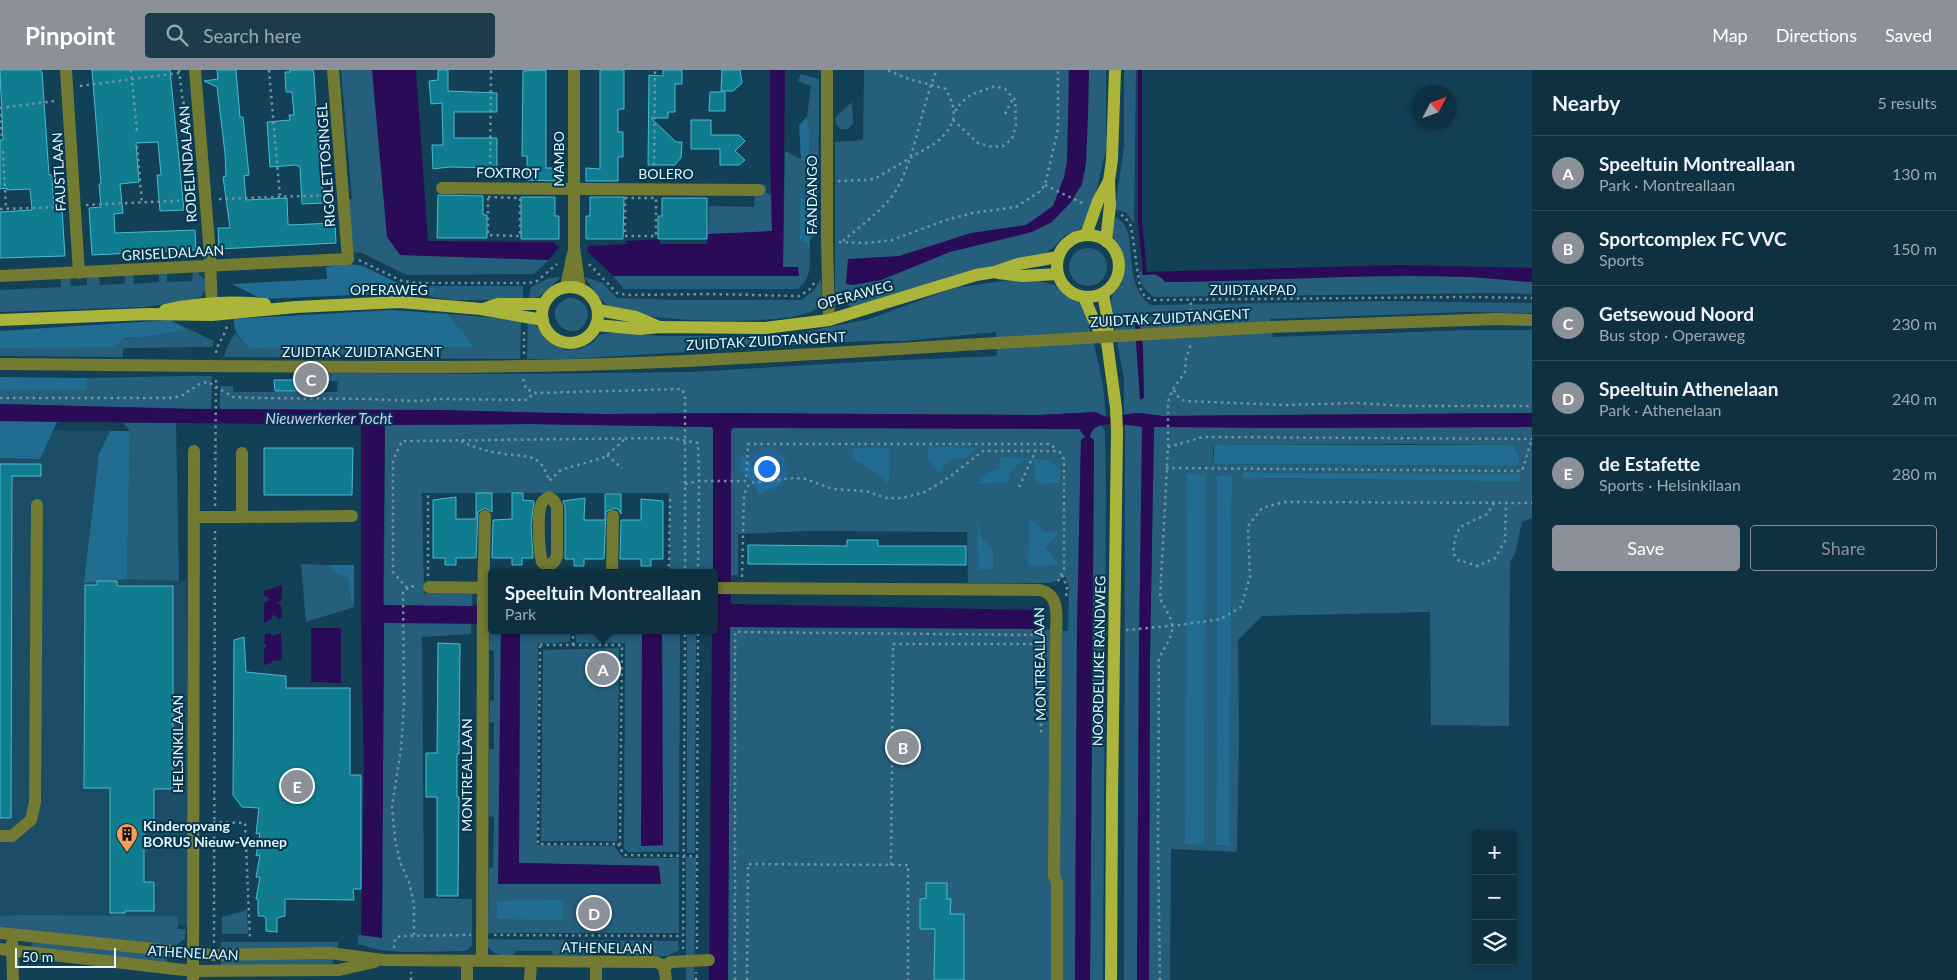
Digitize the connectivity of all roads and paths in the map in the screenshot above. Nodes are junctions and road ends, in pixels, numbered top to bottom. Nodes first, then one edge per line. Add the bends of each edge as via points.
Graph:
1 (66, 70) edge
2 (131, 70) edge
3 (195, 70) edge
4 (269, 70) edge
5 (334, 70) edge
6 (491, 70) edge
7 (574, 70) edge
8 (655, 70) edge
9 (827, 70) edge
10 (887, 70) edge
11 (937, 70) edge
12 (1058, 70) edge
13 (1115, 70) edge
14 (179, 73) dead end
15 (132, 79) junction
16 (930, 84) junction
17 (69, 93) junction
18 (1013, 98) junction
19 (0, 108) edge
20 (956, 112) junction
21 (0, 114) edge
22 (1005, 114) dead end
23 (953, 120) junction
24 (137, 131) dead end
25 (2, 138) dead end
26 (137, 146) dead end
27 (3, 151) dead end
28 (909, 159) junction
29 (1109, 181) junction
30 (827, 182) junction
31 (1046, 185) junction
32 (442, 188) dead end
33 (574, 189) junction
34 (654, 189) junction
35 (759, 190) dead end
36 (489, 193) junction
37 (280, 197) dead end
38 (625, 198) joint
39 (142, 203) dead end
40 (76, 206) junction
41 (1096, 207) junction
42 (0, 209) edge
43 (6, 209) junction
44 (1109, 211) junction
45 (1086, 235) junction
46 (1106, 240) junction
47 (827, 242) junction
48 (842, 242) junction
49 (574, 248) junction
50 (1058, 257) junction
51 (348, 259) junction
52 (211, 267) junction
53 (79, 272) junction
54 (996, 272) junction
55 (1057, 274) junction
56 (546, 275) dead end
57 (600, 275) dead end
58 (0, 276) edge
59 (816, 277) dead end
60 (566, 287) junction
61 (580, 289) junction
62 (1103, 294) junction
63 (1084, 298) junction
64 (1532, 298) edge
65 (1191, 300) junction
66 (544, 304) junction
67 (296, 307) junction
68 (481, 309) junction
69 (212, 310) junction
70 (598, 310) junction
71 (226, 314) junction
72 (0, 320) edge
73 (543, 320) junction
74 (829, 320) junction
75 (1190, 320) dead end
76 (1532, 320) edge
77 (596, 325) junction
78 (660, 327) junction
79 (1191, 339) dead end
80 (1107, 342) junction
81 (0, 364) edge
82 (216, 366) junction
83 (216, 387) junction
84 (1173, 390) junction
85 (533, 392) dead end
86 (0, 398) edge
87 (685, 405) dead end
88 (1532, 406) edge
89 (216, 435) junction
90 (221, 439) dead end
91 (1532, 439) edge
92 (460, 440) junction
93 (625, 440) junction
94 (685, 442) junction
95 (1168, 447) junction
96 (194, 450) dead end
97 (1036, 450) junction
98 (1058, 451) junction
99 (242, 453) dead end
100 (608, 455) junction
101 (622, 468) dead end
102 (1166, 468) junction
103 (746, 481) junction
104 (699, 482) junction
105 (750, 483) junction
106 (685, 484) junction
107 (1019, 488) dead end
108 (428, 495) dead end
109 (670, 495) dead end
110 (1494, 503) junction
111 (1506, 503) junction
112 (1532, 503) edge
113 (37, 506) dead end
114 (352, 516) dead end
115 (485, 516) dead end
116 (613, 516) dead end
117 (194, 517) junction
118 (216, 517) junction
119 (242, 517) junction
120 (612, 569) edge
121 (669, 569) edge
122 (685, 569) edge
123 (698, 569) edge
124 (429, 584) joint
125 (487, 588) edge
126 (718, 588) edge
127 (740, 588) junction
128 (1049, 594) junction
129 (1123, 630) dead end
130 (573, 634) edge
131 (684, 634) edge
132 (698, 634) edge
133 (1056, 635) junction
134 (572, 645) junction
135 (1041, 743) dead end
136 (213, 822) junction
137 (0, 836) edge
138 (618, 844) junction
139 (683, 856) junction
140 (697, 856) junction
141 (891, 865) junction
142 (6, 934) edge
143 (482, 935) junction
144 (683, 936) junction
145 (250, 937) dead end
146 (6, 950) edge
147 (193, 953) junction
148 (214, 954) junction
149 (384, 960) junction
150 (703, 960) junction
151 (467, 961) junction
152 (482, 961) junction
153 (683, 961) junction
154 (532, 962) junction
155 (596, 962) junction
156 (664, 966) junction
157 (193, 975) edge
158 (13, 980) edge
159 (467, 980) edge
160 (530, 980) edge
161 (596, 980) edge
162 (666, 980) edge
163 (696, 980) edge
164 (735, 980) edge
165 (747, 980) edge
166 (908, 980) edge
167 (1057, 980) edge
168 (1111, 980) edge
169 (1160, 980) edge

1 - 17 street, FAUSTLAAN
2 - 15 path
3 - 52 street, RODELINDALAAN
4 - 37 path
5 - 51 street, RIGOLETTOSINGEL
6 - 36 path
7 - 33 street, MAMBO
8 - 34 path
9 - 30 street, FANDANGO
10 - 16 path
11 - 16 path
12 - 31 path via 1058,129
13 - 29 main road
14 - 15 path
15 - 17 path
15 - 24 path
16 - 20 path via 946,89
16 - 28 path
17 - 19 path
17 - 40 street, FAUSTLAAN
18 - 20 path via 1005,89 986,88 970,95
18 - 22 path
18 - 23 path via 1016,124 1012,139 1003,146 978,143
20 - 23 path
21 - 25 path
23 - 28 path via 937,142
26 - 39 path
27 - 43 path
28 - 30 path via 878,178
28 - 48 path via 889,200
29 - 41 main road
29 - 44 main road
30 - 47 street, FANDANGO
31 - 41 path via 1078,202
31 - 48 path via 1016,207 949,219 892,240
32 - 36 street, FOXTROT
33 - 34 street, BOLERO
33 - 36 street, FOXTROT
33 - 49 street, MAMBO
34 - 35 street, BOLERO
36 - 36 path via 520,198 520,236 488,236
38 - 38 path via 656,198 656,236 625,236
40 - 43 path
40 - 53 street, FAUSTLAAN
41 - 45 main road
42 - 43 path
44 - 46 main road
44 - 65 path, ZUIDTAKPAD via 1125,217 1131,226 1140,288 1145,296 1154,300
45 - 46 main road
45 - 50 main road via 1066,243
46 - 62 main road via 1117,255 1118,272
47 - 48 path
47 - 74 street, FANDANGO
49 - 60 street, MAMBO
49 - 61 street, MAMBO
50 - 54 main road, OPERAWEG via 1018,264
50 - 55 main road
51 - 52 street, GRISELDALAAN
51 - 56 path via 362,261 402,281 420,283 528,283
52 - 53 street, GRISELDALAAN
52 - 69 street, RODELINDALAAN
53 - 58 street, GRISELDALAAN
54 - 55 main road, OPERAWEG via 1023,276
54 - 74 main road, OPERAWEG via 976,275
55 - 63 main road via 1067,290
57 - 59 path via 617,293 653,296 799,296 809,290
60 - 61 main road
60 - 66 main road via 553,293
61 - 70 main road via 592,297
62 - 63 main road
62 - 80 main road, NOORDELIJKE RANDWEG via 1108,321
63 - 80 main road, NOORDELIJKE RANDWEG
64 - 65 path, ZUIDTAKPAD
65 - 75 path
66 - 68 main road, OPERAWEG via 498,304
66 - 73 main road
67 - 68 main road, OPERAWEG via 400,302
67 - 69 main road, OPERAWEG via 257,303
67 - 71 main road, OPERAWEG
68 - 73 main road, OPERAWEG
69 - 71 main road, OPERAWEG
69 - 72 main road, OPERAWEG
70 - 77 main road
70 - 78 main road, OPERAWEG via 636,317
71 - 82 path via 227,328 216,348
73 - 77 main road via 551,335 564,342 581,340
74 - 78 main road, OPERAWEG via 765,328
76 - 82 street, ZUIDTAK ZUIDTANGENT, bridge via 1271,327 747,358 523,366
77 - 78 main road, OPERAWEG via 640,329
79 - 84 path via 1185,372
80 - 168 main road, NOORDELIJKE RANDWEG via 1117,432
81 - 82 street, ZUIDTAK ZUIDTANGENT
82 - 83 path
83 - 85 path via 233,397 368,398 418,402 440,399 524,400
83 - 86 path via 211,382 201,382 173,398
83 - 89 path
84 - 88 path via 1178,398 1185,401 1244,404
84 - 95 path via 1168,409
87 - 94 path
89 - 90 path
89 - 118 path
91 - 95 path via 1203,437
91 - 102 path via 1522,472
92 - 93 path
92 - 100 path via 500,454 538,460 549,481 561,470
92 - 143 path via 402,440 393,460 393,572 408,588 402,598 404,705 392,806 398,855 414,904 414,935
93 - 94 path via 671,438
93 - 100 path
94 - 104 path via 698,443
94 - 106 path
95 - 102 path
96 - 117 street, HELSINKILAAN
97 - 98 path
97 - 105 path via 983,450 925,492 902,498 832,489 806,479
97 - 107 path
98 - 103 path via 1050,444 748,444
98 - 128 path via 1064,459 1064,569
99 - 119 street
100 - 101 path
102 - 169 path via 1160,599 1172,620 1173,632 1159,658
103 - 104 path
103 - 105 path
104 - 106 path
104 - 123 path
105 - 127 path via 744,494
106 - 122 path
108 - 124 path
109 - 121 path
110 - 111 path
110 - 111 path via 1487,514 1460,527 1453,553 1458,560 1478,566 1495,558 1505,541
110 - 129 path via 1284,502 1262,508 1248,526 1250,577 1241,607 1222,619
111 - 112 path
113 - 137 street via 35,802 31,820 12,836
114 - 119 street
115 - 125 street, MONTREALLAAN
116 - 120 street
117 - 118 street
117 - 147 street, HELSINKILAAN
118 - 119 street
118 - 136 path
124 - 125 street
125 - 143 street, MONTREALLAAN via 483,602
126 - 127 street, MONTREALLAAN
127 - 128 street, MONTREALLAAN via 1040,590
128 - 133 street, MONTREALLAAN via 1056,604
130 - 134 path
131 - 139 path
132 - 140 path
133 - 164 path via 735,632
133 - 167 street, MONTREALLAAN via 1054,876 1057,883
134 - 138 path via 622,645
134 - 138 path via 540,645 538,844
135 - 141 path via 1041,644 893,644
136 - 145 path via 245,823
136 - 148 path
138 - 139 path via 624,855
139 - 140 path
139 - 144 path
140 - 150 path
141 - 165 path via 748,864
141 - 166 path via 908,865
142 - 146 street
142 - 147 street, ATHENELAAN
143 - 144 path
143 - 152 street, MONTREALLAAN
144 - 153 path
146 - 157 street, ATHENELAAN
146 - 158 street
147 - 148 street, ATHENELAAN
147 - 157 street, HELSINKILAAN
148 - 149 street, ATHENELAAN via 329,953
149 - 151 street, ATHENELAAN
149 - 157 street, ATHENELAAN via 338,970
150 - 153 street
150 - 163 path
151 - 152 street, ATHENELAAN
151 - 159 street
152 - 154 street, ATHENELAAN
153 - 156 street
154 - 155 street, ATHENELAAN
154 - 160 street
155 - 156 street, ATHENELAAN via 656,962
155 - 161 street
156 - 162 street, ATHENELAAN

